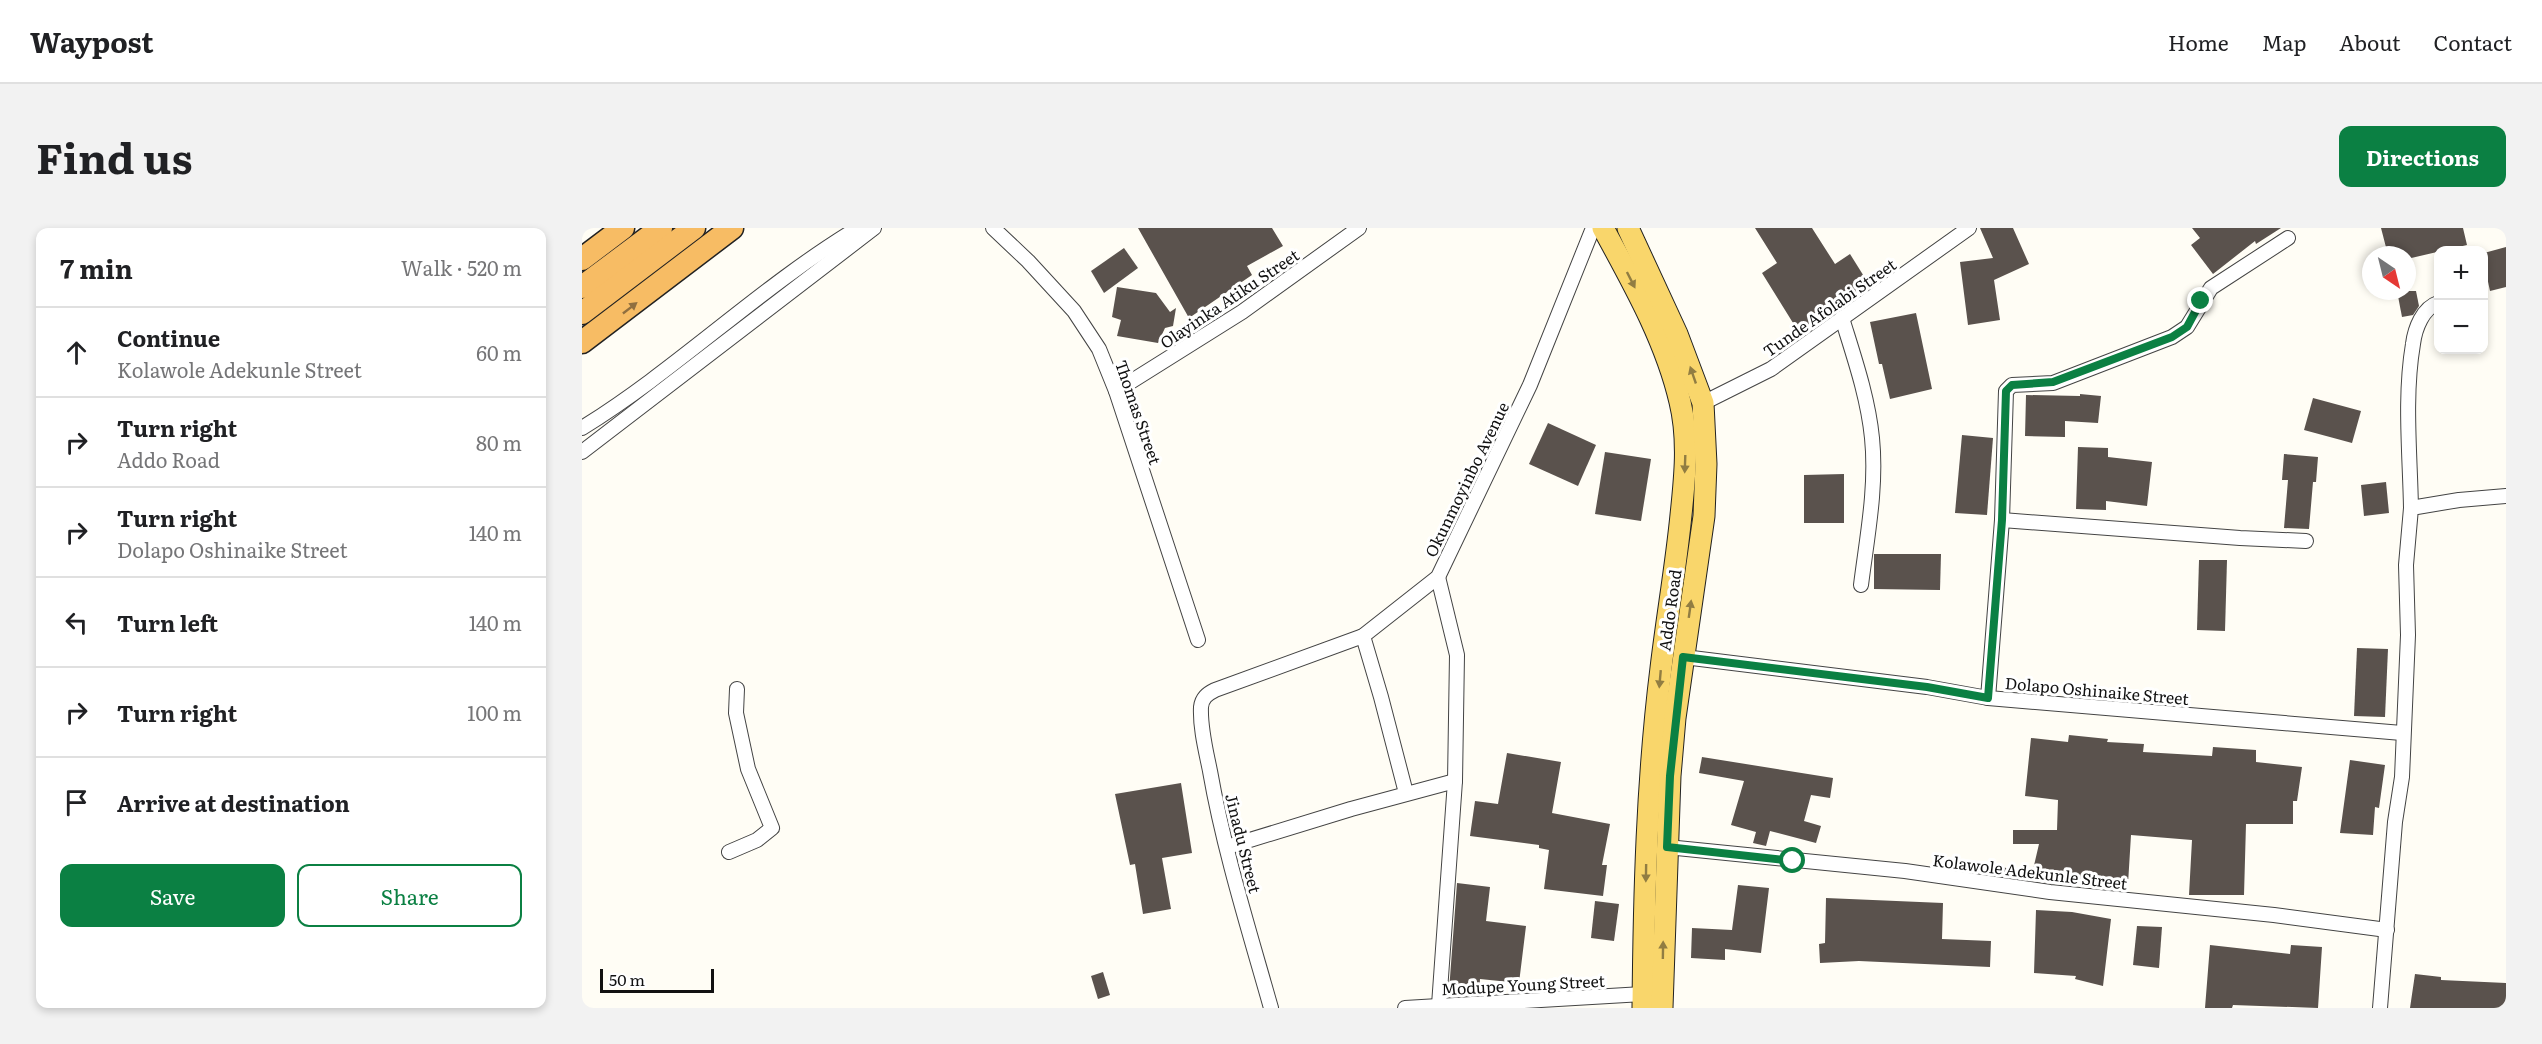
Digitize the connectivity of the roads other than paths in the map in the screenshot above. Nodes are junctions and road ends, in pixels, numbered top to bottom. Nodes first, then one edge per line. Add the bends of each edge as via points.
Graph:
1 (623, 228) edge
2 (661, 228) edge
3 (694, 228) edge
4 (732, 228) edge
5 (858, 228) edge
6 (874, 228) edge
7 (993, 228) edge
8 (1359, 228) edge
9 (1593, 228) edge
10 (1603, 228) edge
11 (1628, 228) edge
12 (1969, 228) edge
13 (2288, 238) dead end
14 (582, 259) edge
15 (582, 287) edge
16 (2434, 304) edge
17 (582, 313) edge
18 (1842, 318) junction
19 (582, 342) edge
20 (1116, 391) junction
21 (1703, 403) junction
22 (582, 428) edge
23 (582, 452) edge
24 (2506, 496) edge
25 (2411, 508) junction
26 (2002, 520) junction
27 (2306, 541) dead end
28 (1438, 577) junction
29 (1861, 585) dead end
30 (1363, 636) junction
31 (1198, 640) dead end
32 (1683, 657) junction
33 (737, 689) dead end
34 (1215, 690) joint
35 (1988, 698) junction
36 (2402, 733) junction
37 (1455, 781) junction
38 (1406, 793) junction
39 (1227, 847) junction
40 (1667, 847) junction
41 (729, 852) dead end
42 (2387, 930) junction
43 (1643, 1001) edge
44 (1439, 1005) junction
45 (1271, 1008) edge
46 (1405, 1008) edge
47 (1662, 1008) edge
48 (2380, 1008) edge

1 - 14 highway
2 - 15 highway
3 - 17 highway
19 -> 4 highway
5 - 22 street via 804,262
6 - 23 street
7 - 20 street, Thomas Street via 1074,311 1099,349
8 - 20 street, Olayinka Atiku Street via 1242,312
9 - 28 street, Okunmoyinbo Avenue via 1530,385
10 -> 43 main road, Addo Road via 1661,344 1680,402 1685,435 1683,490 1652,773
21 -> 11 main road, Addo Road via 1677,334
12 - 18 street, Tunde Afolabi Street
13 - 26 street via 2211,288 2187,327 2172,337 2053,382 2008,388
16 - 25 street via 2420,319 2413,343
18 - 21 street, Tunde Afolabi Street via 1771,369
18 - 29 street via 1862,384 1872,440 1874,478
20 - 31 street, Thomas Street
32 -> 21 main road, Addo Road via 1704,516
24 - 25 street
25 - 36 street
26 - 27 street
26 - 35 street
28 - 30 street, Okunmoyinbo Avenue
28 - 37 street via 1457,655
30 - 34 street, Okunmoyinbo Avenue
30 - 38 street
32 - 35 street, Dolapo Oshinaike Street
32 - 40 main road, Addo Road
33 - 41 street via 736,713 748,769 772,828 757,840
34 - 39 street, Jinadu Street via 1203,699 1202,728
35 - 36 street, Dolapo Oshinaike Street
36 - 42 street via 2402,777
37 - 38 street
37 - 44 street
38 - 39 street
39 - 45 street, Jinadu Street
40 - 42 street, Kolawole Adekunle Street via 1905,871 2050,892
47 -> 40 main road, Addo Road
42 - 48 street
43 - 44 street, Modupe Young Street
44 - 46 street, Modupe Young Street

